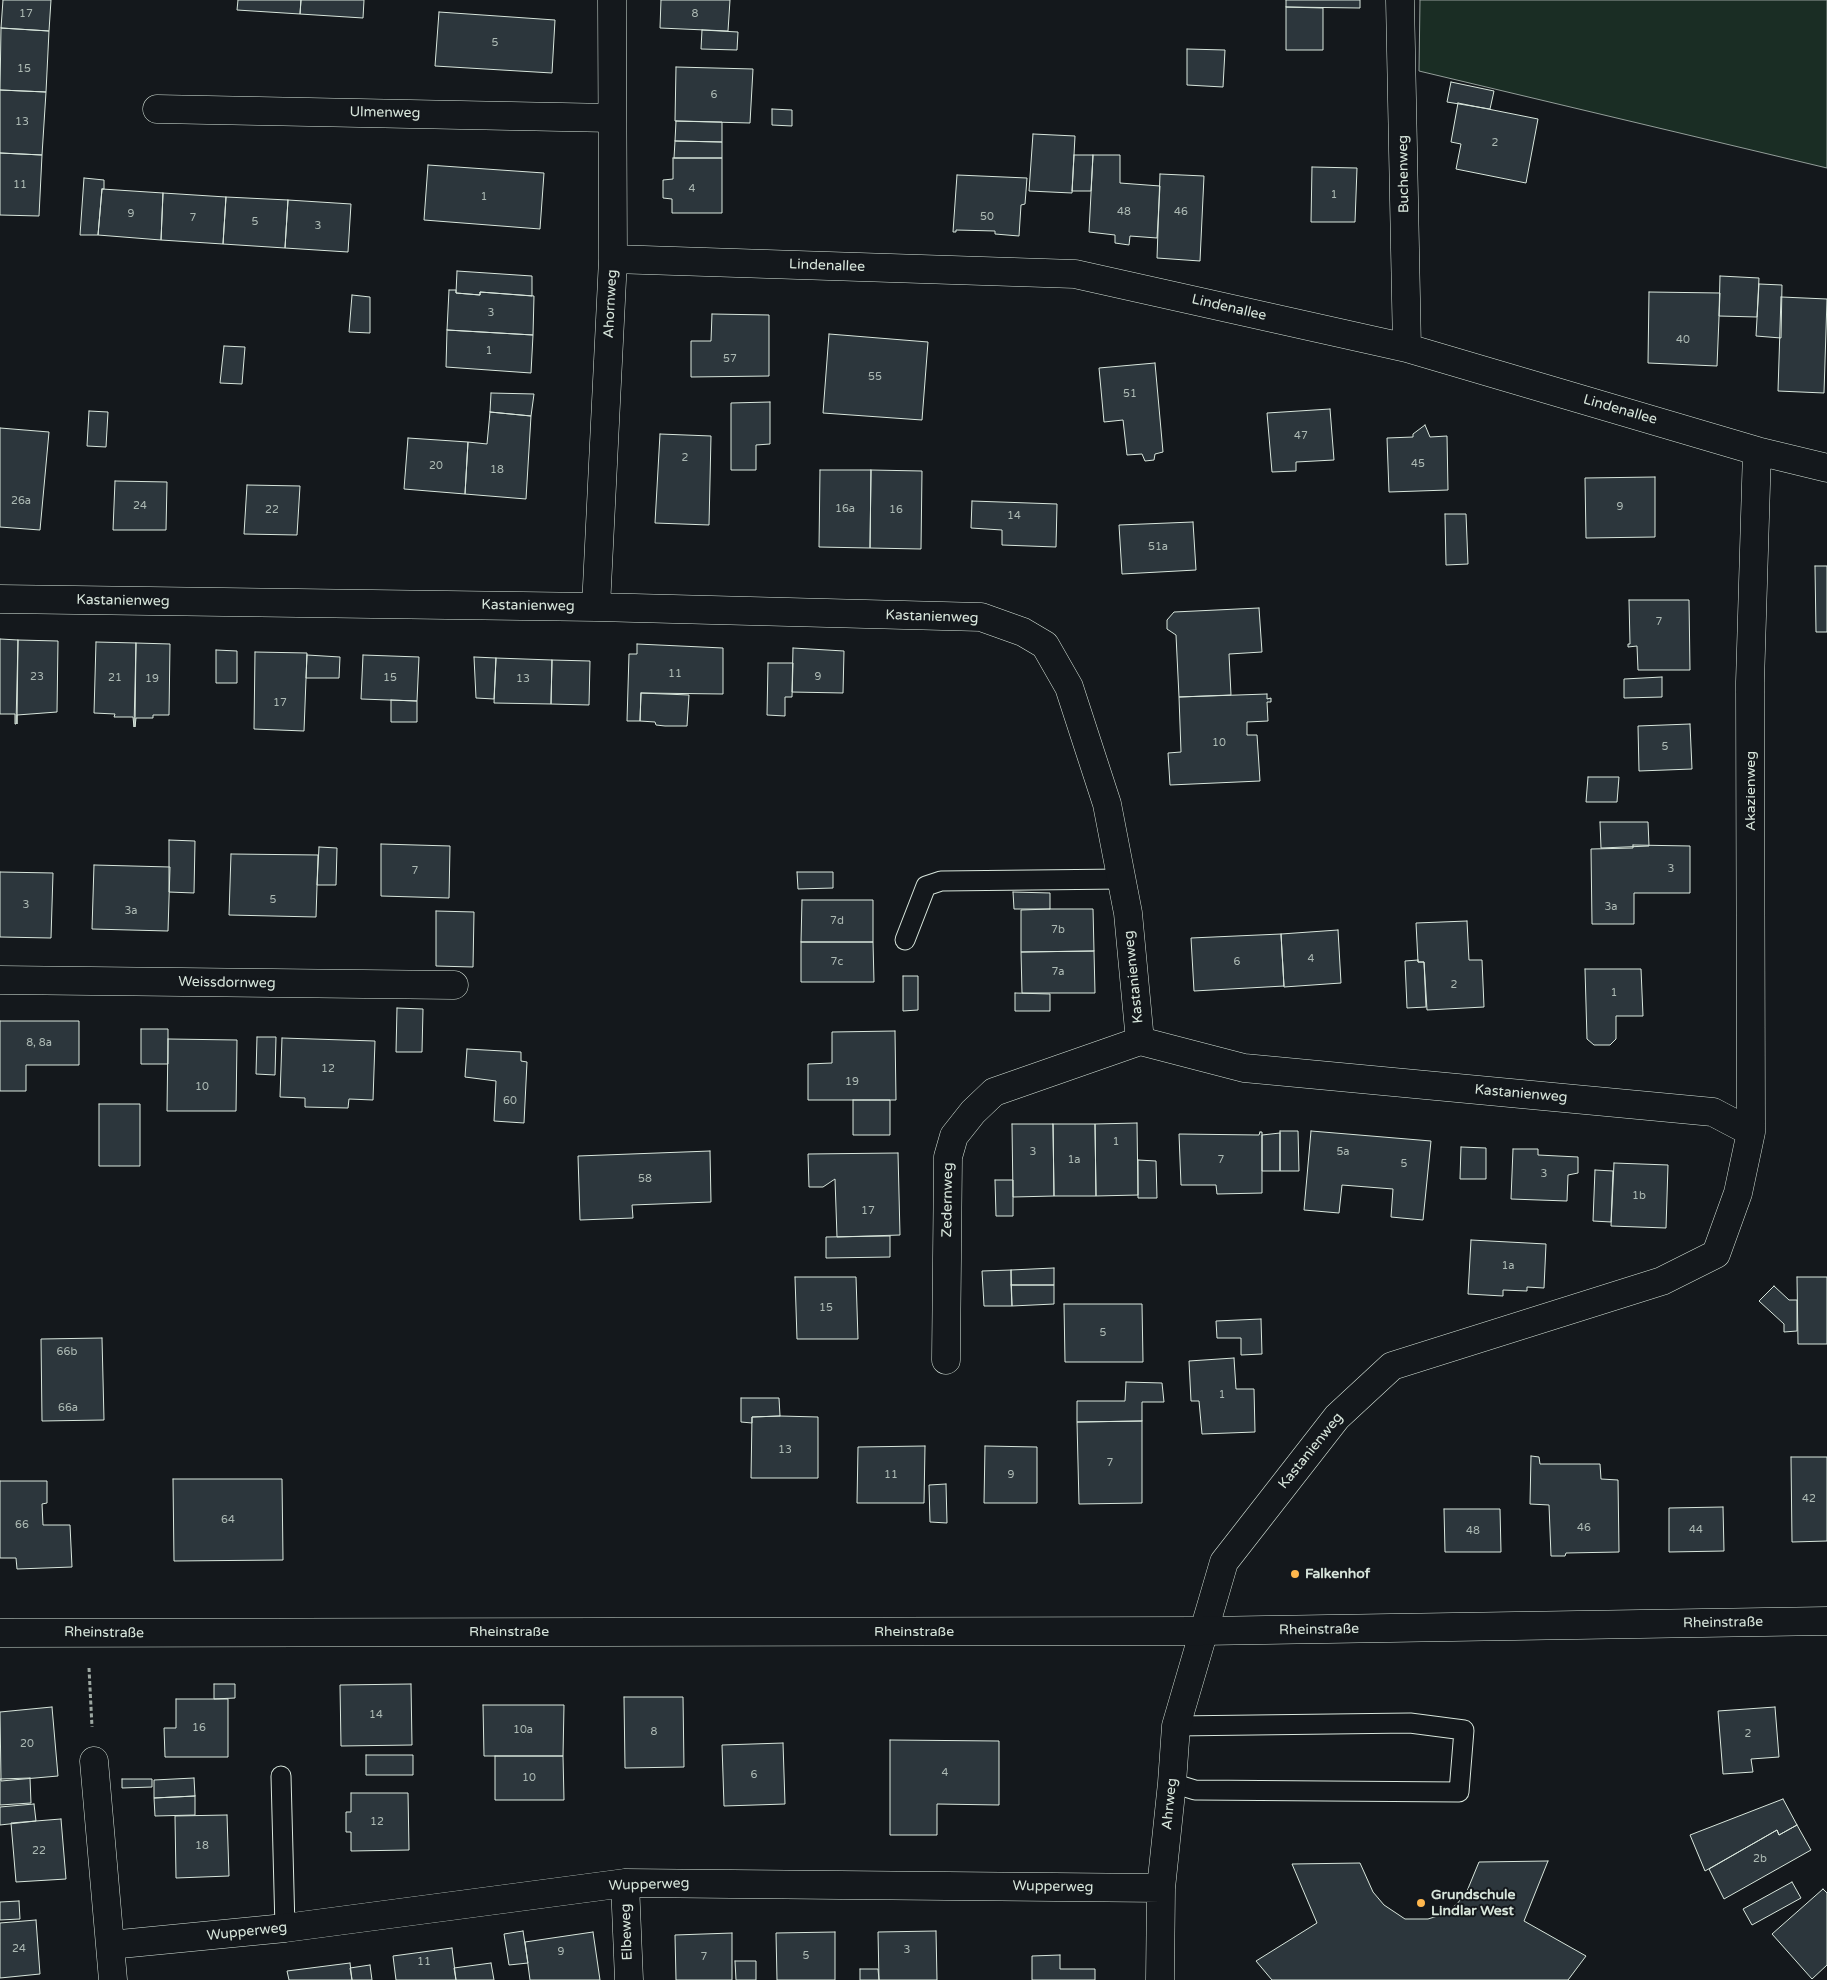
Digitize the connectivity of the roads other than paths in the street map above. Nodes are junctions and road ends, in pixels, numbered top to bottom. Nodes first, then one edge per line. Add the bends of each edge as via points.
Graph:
1 (612, 0) edge
2 (1400, 0) edge
3 (157, 109) dead end
4 (612, 118) junction
5 (613, 259) junction
6 (1407, 348) junction
7 (1757, 451) junction
8 (1827, 468) edge
9 (0, 599) edge
10 (596, 607) junction
11 (1122, 879) junction
12 (905, 940) dead end
13 (0, 980) edge
14 (454, 985) dead end
15 (1140, 1041) junction
16 (1751, 1132) junction
17 (946, 1360) dead end
18 (1827, 1621) edge
19 (1203, 1631) junction
20 (0, 1633) edge
21 (1176, 1726) junction
22 (94, 1761) road end
23 (281, 1776) dead end
24 (1172, 1783) junction
25 (626, 1883) junction
26 (1161, 1888) junction
27 (285, 1928) junction
28 (110, 1945) junction
29 (113, 1980) edge
30 (628, 1980) edge
31 (1160, 1980) edge

1 - 4 street, Ahornweg
2 - 6 street, Buchenweg
3 - 4 street, Ulmenweg
4 - 5 street, Ahornweg
5 - 6 street, Lindenallee via 1075,274
5 - 10 street, Ahornweg
6 - 7 street, Lindenallee
7 - 8 street, Lindenallee
7 - 16 street, Akazienweg via 1750,682
9 - 10 street, Kastanienweg
10 - 11 street, Kastanienweg via 981,617 1023,632 1045,645 1069,687 1107,804
11 - 12 lane via 941,881 926,886
11 - 15 street, Kastanienweg
13 - 14 street, Weissdornweg
15 - 16 street, Kastanienweg via 1244,1068 1713,1112
15 - 17 street, Zedernweg via 994,1092 954,1136 948,1157
16 - 19 street, Kastanienweg via 1738,1193 1716,1254 1662,1281 1392,1366 1336,1417 1224,1562
18 - 19 street, Rheinstraße
19 - 20 street, Rheinstraße
19 - 21 street, Ahrweg
21 - 24 street, Ahrweg
21 - 24 lane via 1410,1724 1464,1730 1459,1792 1195,1790
22 - 28 street
23 - 27 lane
24 - 26 street, Ahrweg
25 - 26 street, Wupperweg
25 - 27 street, Wupperweg
25 - 30 street, Elbeweg
26 - 31 street, Ahrweg
27 - 28 street, Wupperweg
28 - 29 street

